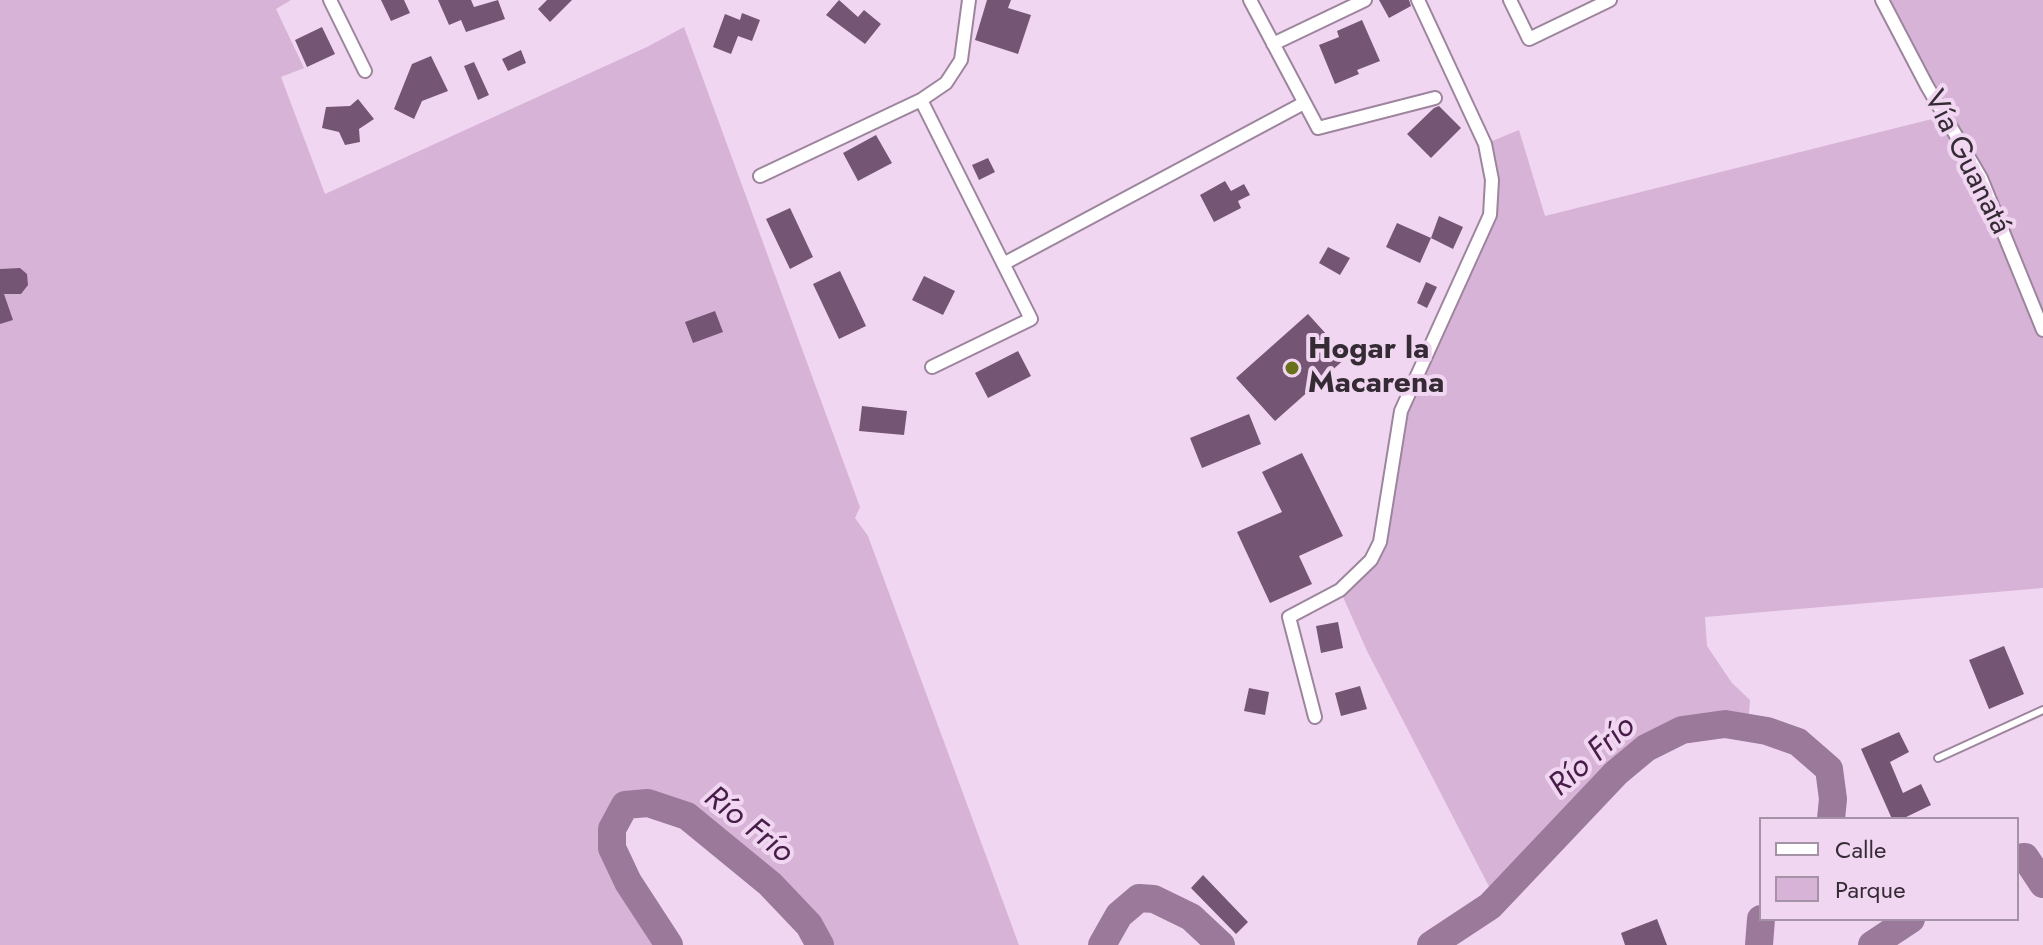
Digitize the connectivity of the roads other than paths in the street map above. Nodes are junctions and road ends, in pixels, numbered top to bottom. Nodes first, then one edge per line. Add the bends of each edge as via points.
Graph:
1 (330, 0) edge
2 (969, 0) edge
3 (1250, 0) edge
4 (1365, 0) edge
5 (1418, 0) edge
6 (1510, 0) edge
7 (1610, 0) edge
8 (1882, 0) edge
9 (1273, 44) junction
10 (365, 71) dead end
11 (1435, 98) dead end
12 (921, 100) junction
13 (1304, 103) junction
14 (760, 176) dead end
15 (1005, 263) junction
16 (2043, 330) edge
17 (932, 367) dead end
18 (2043, 710) edge
19 (1315, 717) dead end
20 (1938, 758) dead end

1 - 10 street
2 - 12 street via 961,60 946,83
3 - 9 street
4 - 9 street
5 - 19 street via 1485,144 1492,180 1490,215 1401,411 1380,542 1371,560 1340,590 1289,617
6 - 7 street via 1529,39
8 - 16 street, Vía Guanatá via 1981,178
9 - 13 street
11 - 13 street via 1318,128
12 - 14 street
12 - 15 street
13 - 15 street
15 - 17 street via 1031,319
18 - 20 lane

